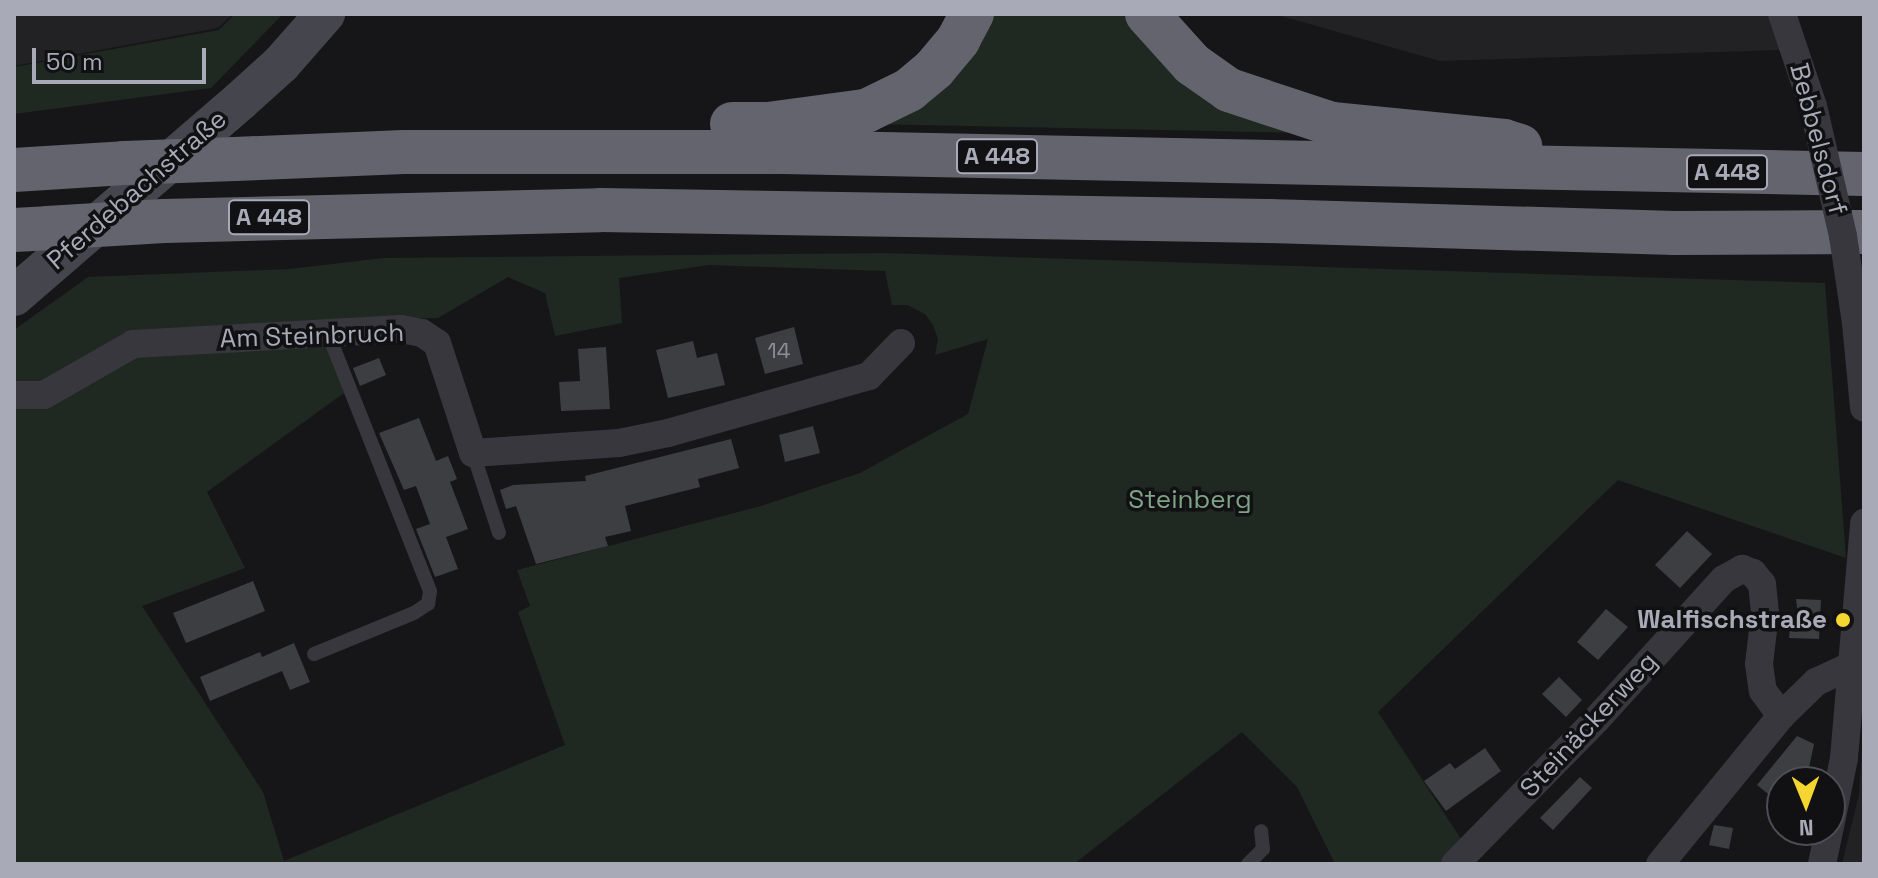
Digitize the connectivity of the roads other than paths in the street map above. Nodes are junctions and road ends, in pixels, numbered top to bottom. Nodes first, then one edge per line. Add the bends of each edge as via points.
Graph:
1 (325, 14) edge
2 (972, 14) edge
3 (1147, 14) edge
4 (1782, 14) edge
5 (404, 152) junction
6 (14, 170) edge
7 (1591, 170) junction
8 (1864, 174) edge
9 (31, 229) edge
10 (1864, 232) edge
11 (14, 296) edge
12 (328, 333) junction
13 (901, 343) dead end
14 (14, 395) edge
15 (1864, 408) edge
16 (473, 453) junction
17 (1864, 523) edge
18 (499, 533) dead end
19 (1862, 582) edge
20 (314, 654) dead end
21 (1852, 665) junction
22 (1781, 716) junction
23 (1842, 766) edge
24 (1261, 831) dead end
25 (1248, 864) edge
26 (1455, 864) edge
27 (1660, 864) edge

1 - 11 main road, Pferdebachstraße via 281,64
2 - 5 highway via 934,69 909,90 866,111 768,124 605,124
3 - 7 highway via 1192,64 1229,90 1332,124 1504,141
4 - 15 street, Bebbelsdorf, bridge via 1813,106 1843,236
5 - 6 highway, A 448, bridge
5 - 7 highway, A 448 via 799,152
7 - 8 highway, A 448
9 - 10 highway, A 448, bridge via 600,210 1675,233
12 - 14 street, Am Steinbruch via 133,344 44,395
12 - 16 street, Am Steinbruch via 401,329 437,343
12 - 20 lane via 430,591 428,604 414,613
13 - 16 street via 869,376 668,433 571,452
16 - 18 lane
17 - 19 street
19 - 21 street
21 - 22 street via 1816,682
21 - 23 street
22 - 26 street, Steinäckerweg via 1763,691 1759,664 1765,613 1762,584 1742,569 1724,579
22 - 27 street
24 - 25 lane via 1263,849

